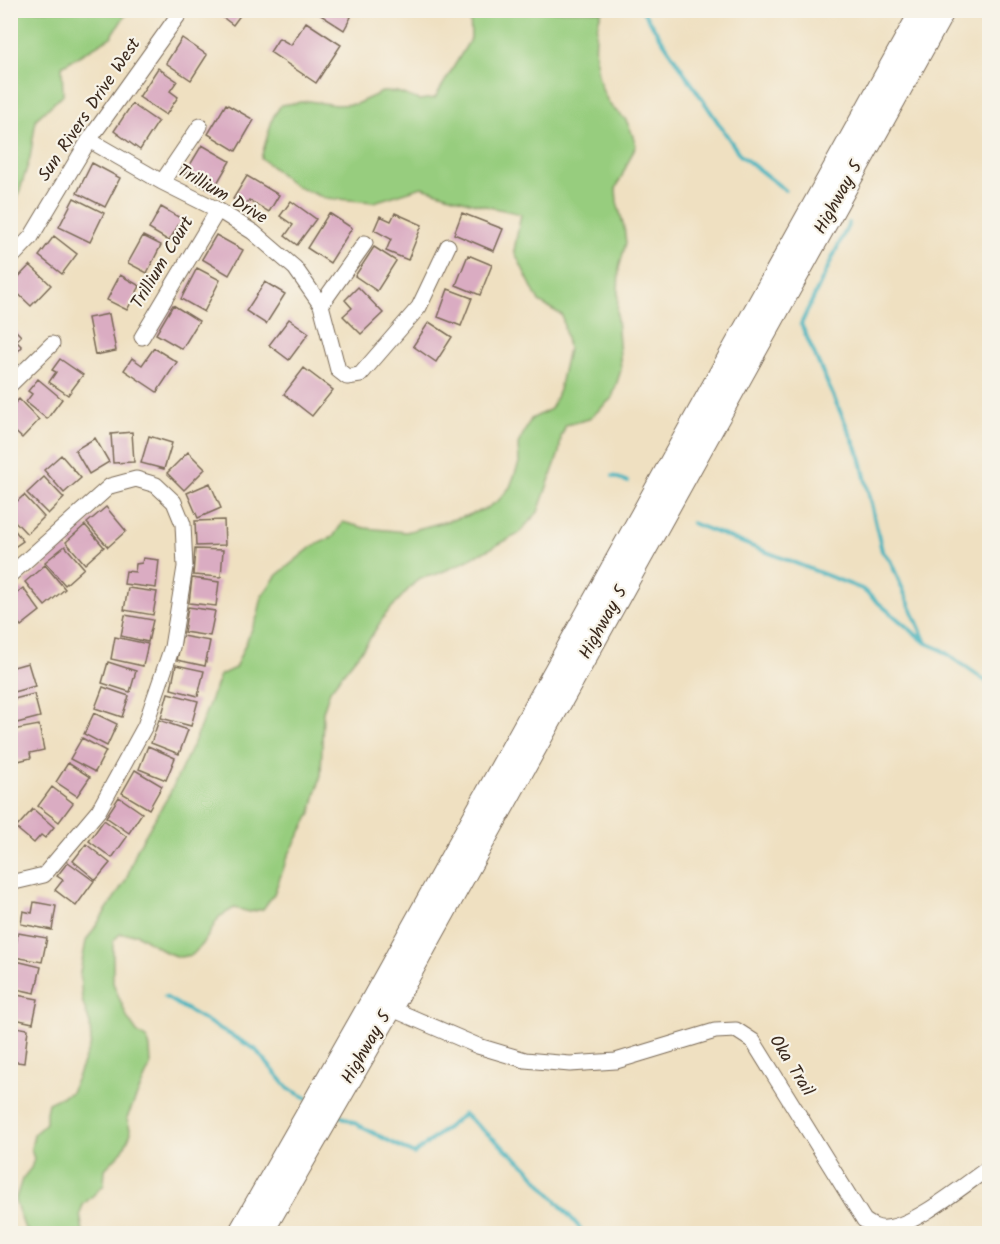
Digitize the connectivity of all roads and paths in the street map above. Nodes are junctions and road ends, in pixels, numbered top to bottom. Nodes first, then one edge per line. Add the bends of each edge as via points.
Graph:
1 (182, 10) edge
2 (923, 10) edge
3 (943, 10) edge
4 (200, 126) dead end
5 (89, 140) junction
6 (162, 182) junction
7 (218, 210) junction
8 (365, 243) dead end
9 (448, 246) dead end
10 (10, 259) edge
11 (321, 305) junction
12 (142, 337) dead end
13 (52, 344) dead end
14 (10, 385) edge
15 (10, 575) edge
16 (10, 883) edge
17 (390, 1008) junction
18 (990, 1167) edge
19 (240, 1233) edge
20 (260, 1233) edge

1 - 5 street, Sun Rivers Drive West
2 - 19 highway, Highway 5
3 - 17 highway, Highway 5
4 - 6 street
5 - 6 street, Trillium Drive
5 - 10 street, Sun Rivers Drive West via 32,237
6 - 7 street, Trillium Drive
7 - 11 street, Trillium Drive via 253,232 295,268
7 - 12 street, Trillium Court
8 - 11 street
9 - 11 street, Trillium Drive via 419,307 360,375 347,377 338,370
13 - 14 street
15 - 16 street via 110,486 136,479 156,485 174,502 183,524 185,567 172,647 145,726 99,810 51,867 44,874
17 - 18 street, Oka Trail via 478,1046 525,1060 570,1064 616,1061 715,1030 736,1030 753,1041 864,1221 879,1228 892,1227 925,1212
17 - 20 highway, Highway 5

